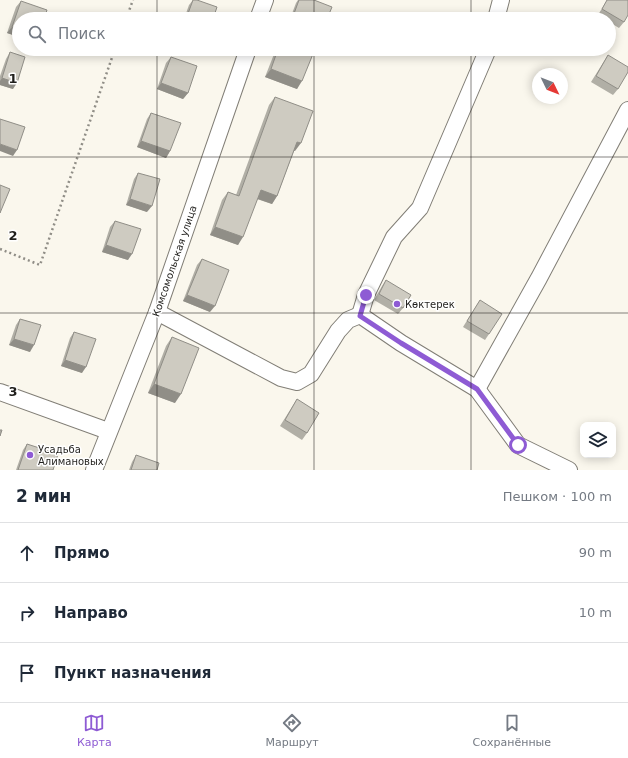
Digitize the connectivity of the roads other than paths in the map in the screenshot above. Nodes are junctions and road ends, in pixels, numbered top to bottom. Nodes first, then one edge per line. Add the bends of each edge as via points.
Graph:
1 (265, 0) edge
2 (502, 0) edge
3 (261, 12) edge
4 (498, 12) edge
5 (246, 56) edge
6 (485, 56) edge
7 (628, 110) edge
8 (156, 312) junction
9 (360, 316) junction
10 (477, 389) junction
11 (0, 392) edge
12 (108, 431) junction
13 (94, 470) edge
14 (569, 470) edge

1 - 3 street
2 - 4 street
5 - 8 street, Комсомольская улица
6 - 9 street via 420,208 394,237 366,295
7 - 10 street
8 - 9 street via 281,378 296,382 311,374 338,331 348,320
8 - 12 street, Комсомольская улица
9 - 10 street
10 - 14 street via 518,445
11 - 12 street
12 - 13 street, Комсомольская улица

